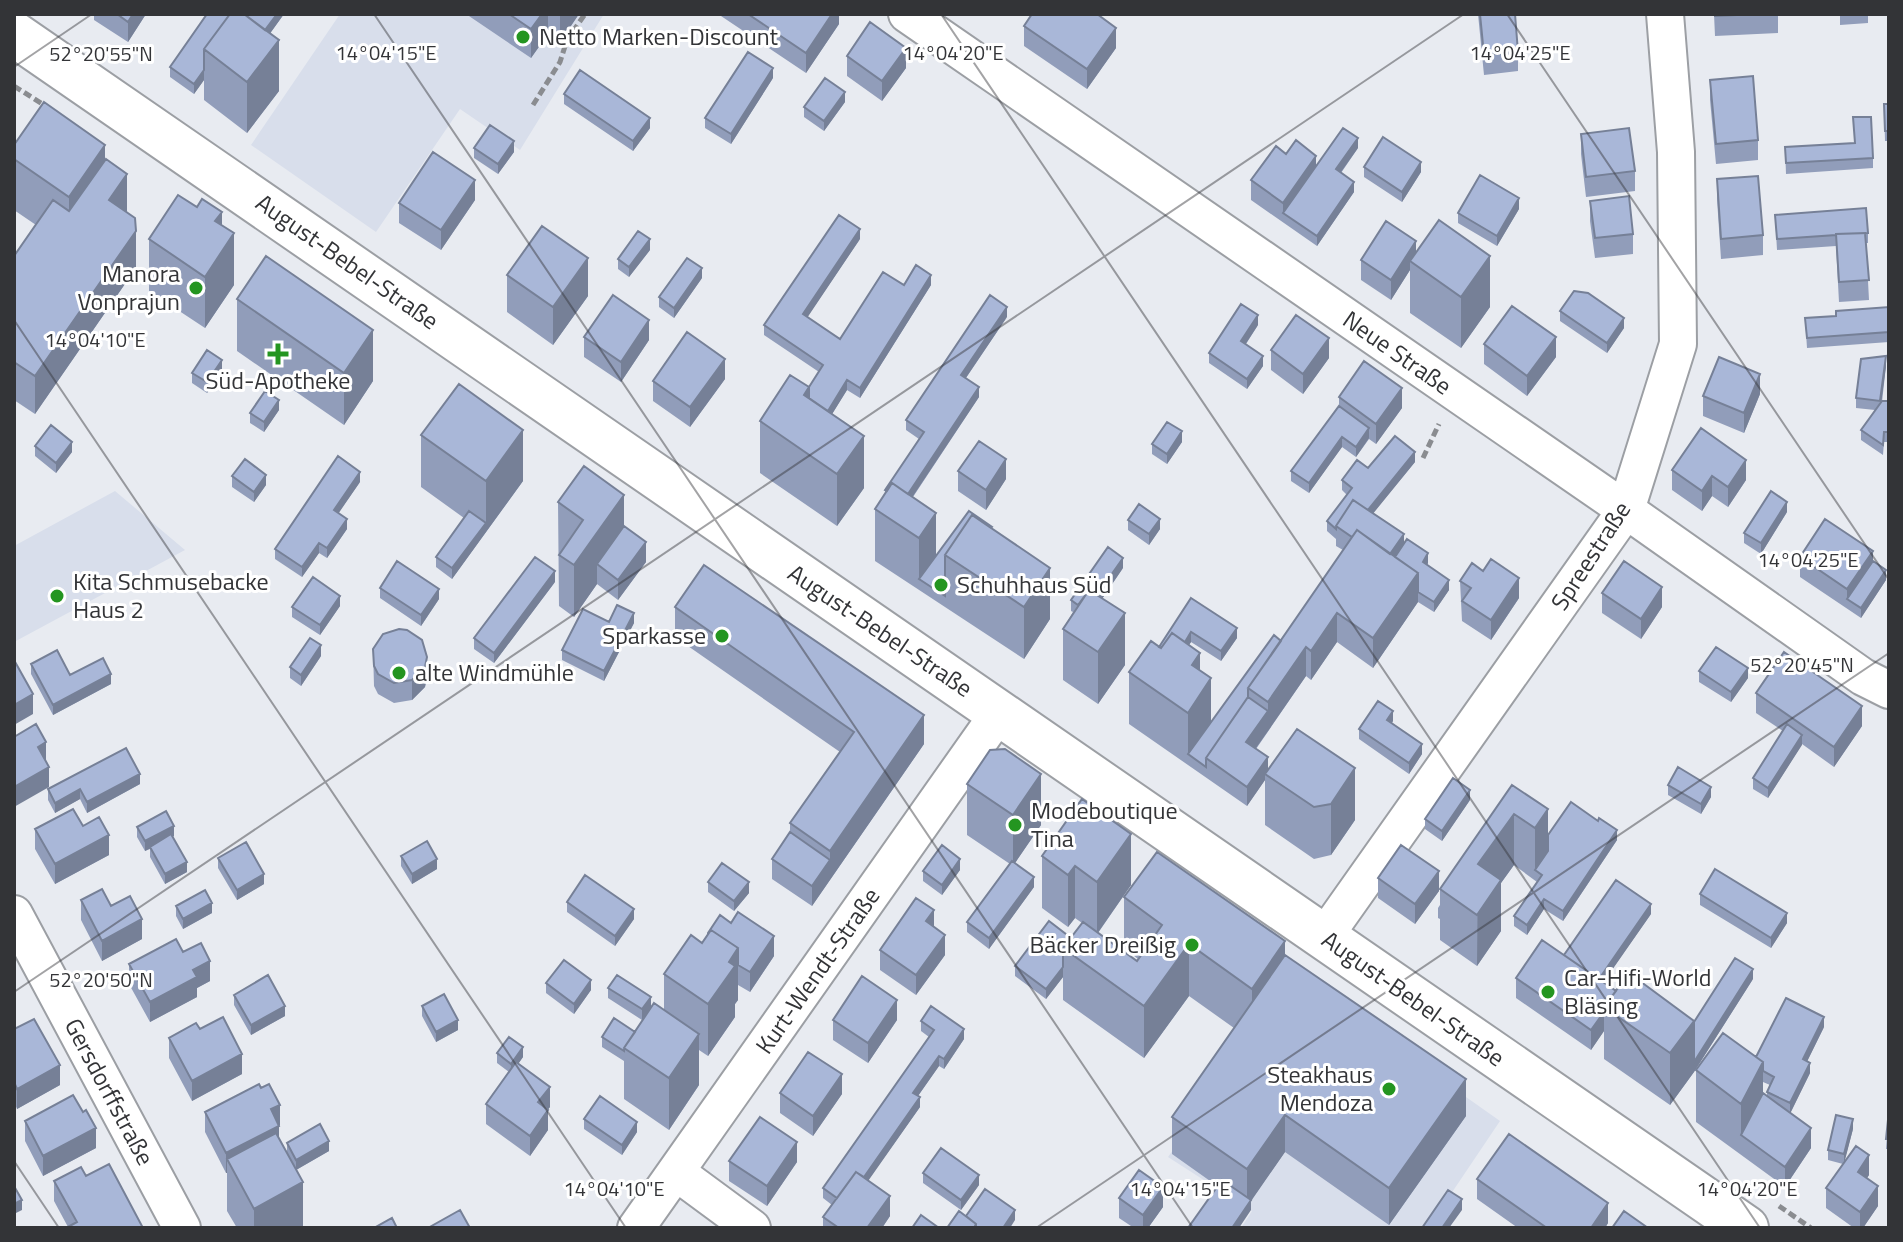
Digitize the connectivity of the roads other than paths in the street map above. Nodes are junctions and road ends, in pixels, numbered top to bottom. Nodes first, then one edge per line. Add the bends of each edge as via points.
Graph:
1 (907, 14) edge
2 (1665, 14) edge
3 (14, 34) edge
4 (1626, 510) junction
5 (1889, 690) edge
6 (999, 713) junction
7 (14, 914) edge
8 (1324, 937) junction
9 (676, 1172) junction
10 (182, 1228) edge
11 (636, 1228) edge
12 (752, 1228) edge
13 (1746, 1228) edge

1 - 4 street, Neue Straße
2 - 4 street, Spreestraße via 1676,152 1678,344
3 - 6 main road, August-Bebel-Straße
4 - 5 street, Neue Straße
4 - 8 street, Spreestraße
6 - 8 main road, August-Bebel-Straße
6 - 9 street, Kurt-Wendt-Straße
7 - 10 street, Gersdorffstraße
8 - 13 main road, August-Bebel-Straße
9 - 11 street, Kurt-Wendt-Straße
9 - 12 street

